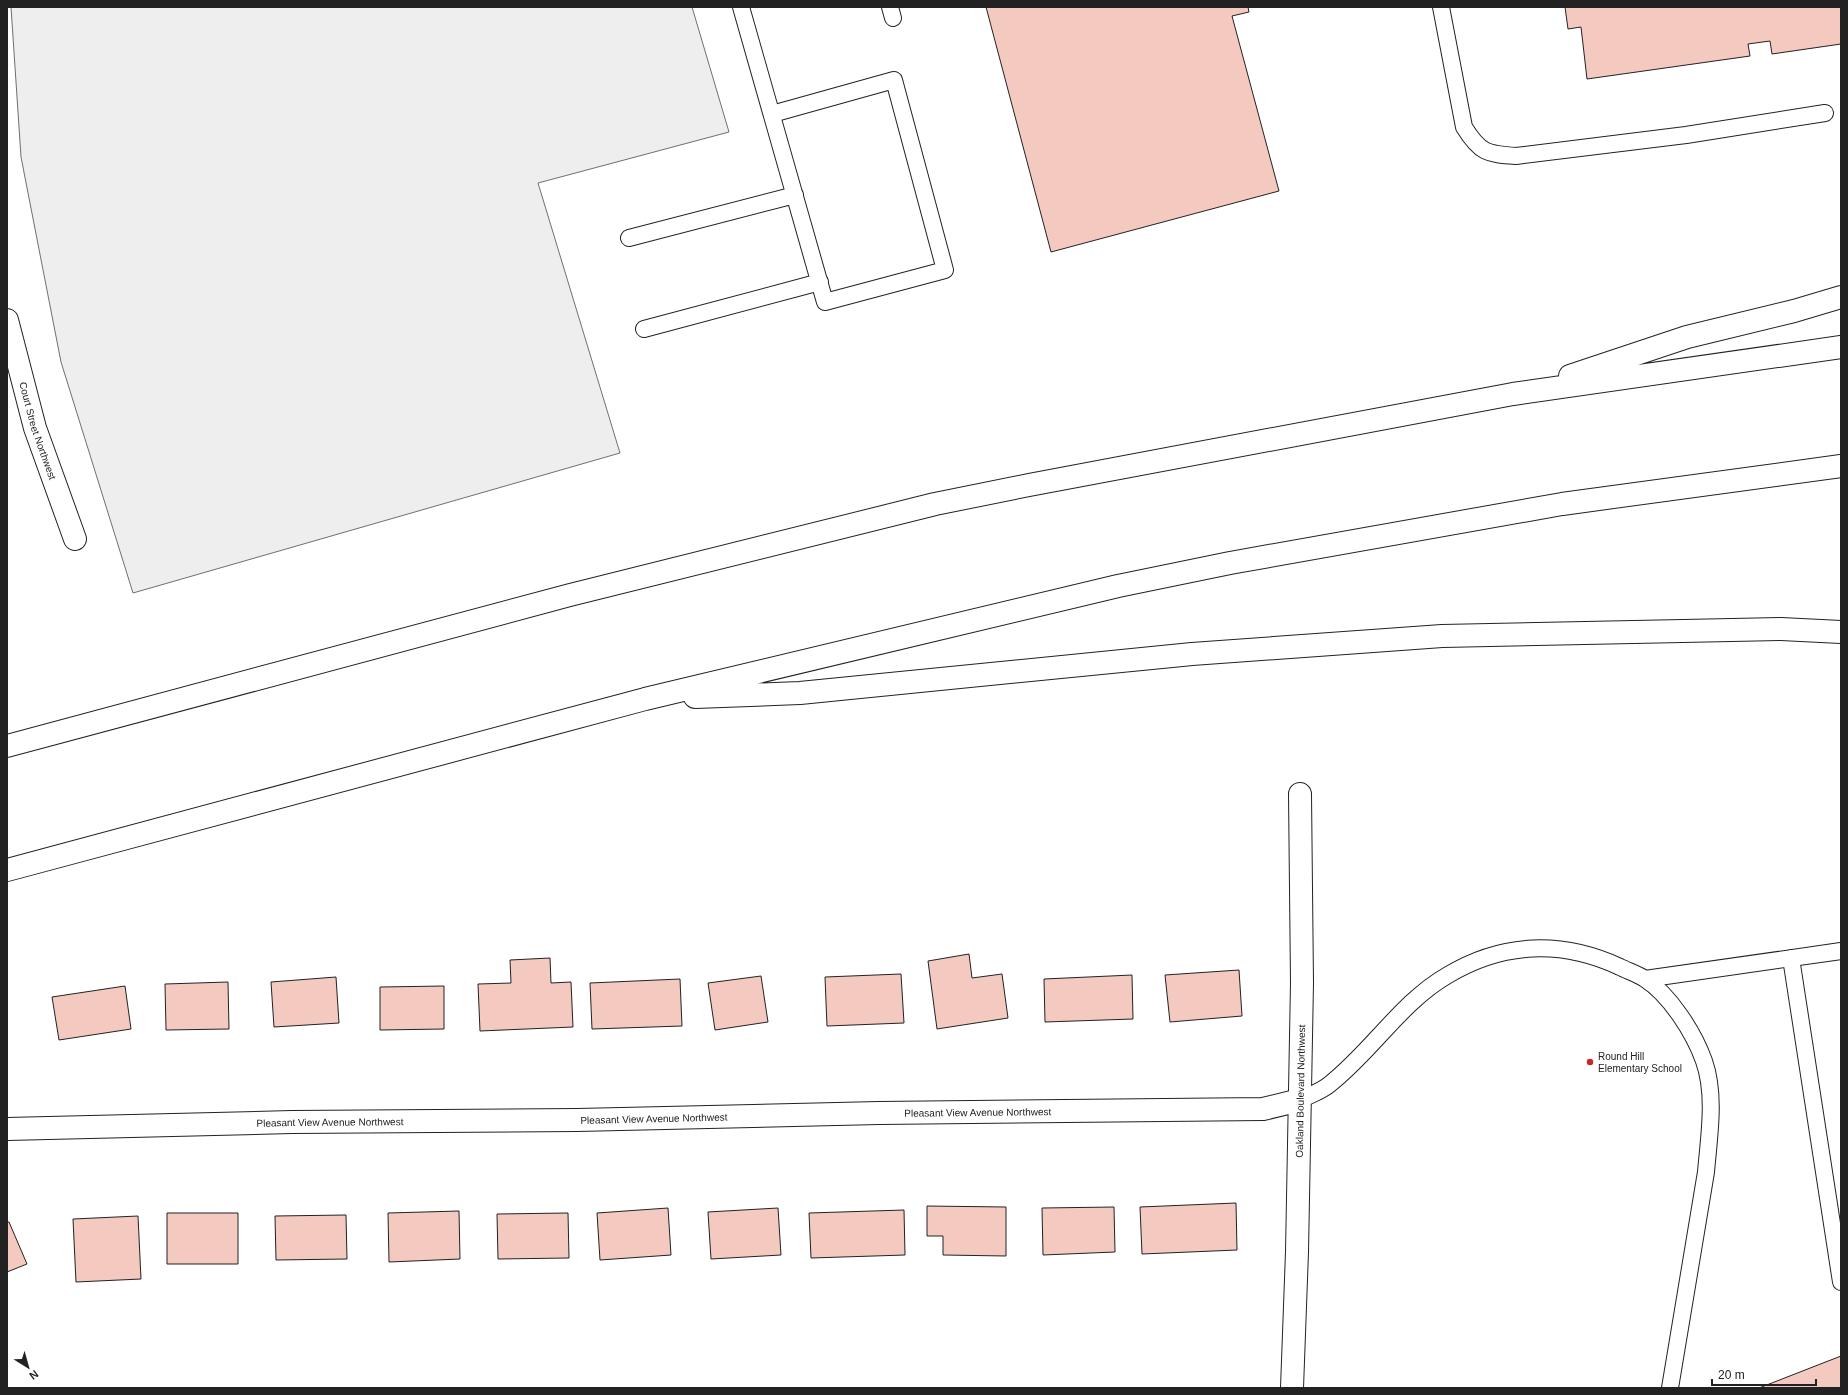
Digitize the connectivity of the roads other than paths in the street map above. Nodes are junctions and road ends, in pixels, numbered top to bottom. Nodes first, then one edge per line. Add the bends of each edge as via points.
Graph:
1 (741, 7) edge
2 (1441, 7) edge
3 (1825, 113) dead end
4 (772, 114) junction
5 (795, 195) junction
6 (629, 238) dead end
7 (820, 282) junction
8 (1841, 297) edge
9 (7, 320) edge
10 (644, 329) dead end
11 (1841, 347) edge
12 (1513, 394) junction
13 (1841, 466) edge
14 (75, 539) dead end
15 (1841, 632) edge
16 (645, 700) junction
17 (7, 746) edge
18 (1300, 794) dead end
19 (7, 870) edge
20 (1841, 951) edge
21 (1791, 958) junction
22 (1645, 978) junction
23 (1300, 1100) junction
24 (7, 1129) edge
25 (1841, 1282) edge
26 (1292, 1388) edge
27 (1670, 1388) edge

1 - 4 lane
2 - 3 lane via 1464,127 1475,144 1492,154 1516,156 1686,135
4 - 5 lane
4 - 7 lane via 894,80 945,270 825,302
5 - 6 lane
5 - 7 lane
7 - 10 lane
8 - 12 main road via 1687,337
9 - 14 main road, Court Street Northwest via 35,428
11 - 12 main road
12 - 17 main road via 935,504 562,597
13 - 16 main road via 1562,504 1230,563 1118,586
15 - 16 main road via 1781,629 1442,636 1192,654 800,693
16 - 19 main road
18 - 23 main road, Oakland Boulevard Northwest
20 - 21 lane
21 - 22 lane
21 - 25 lane
22 - 23 lane via 1603,959 1572,950 1534,948 1488,956 1448,975 1405,1007 1360,1058 1329,1085
22 - 27 lane via 1670,1001 1688,1029 1704,1061 1710,1089 1706,1172
23 - 24 main road, Pleasant View Avenue Northwest via 1263,1108 577,1120 292,1122
23 - 26 main road, Oakland Boulevard Northwest

